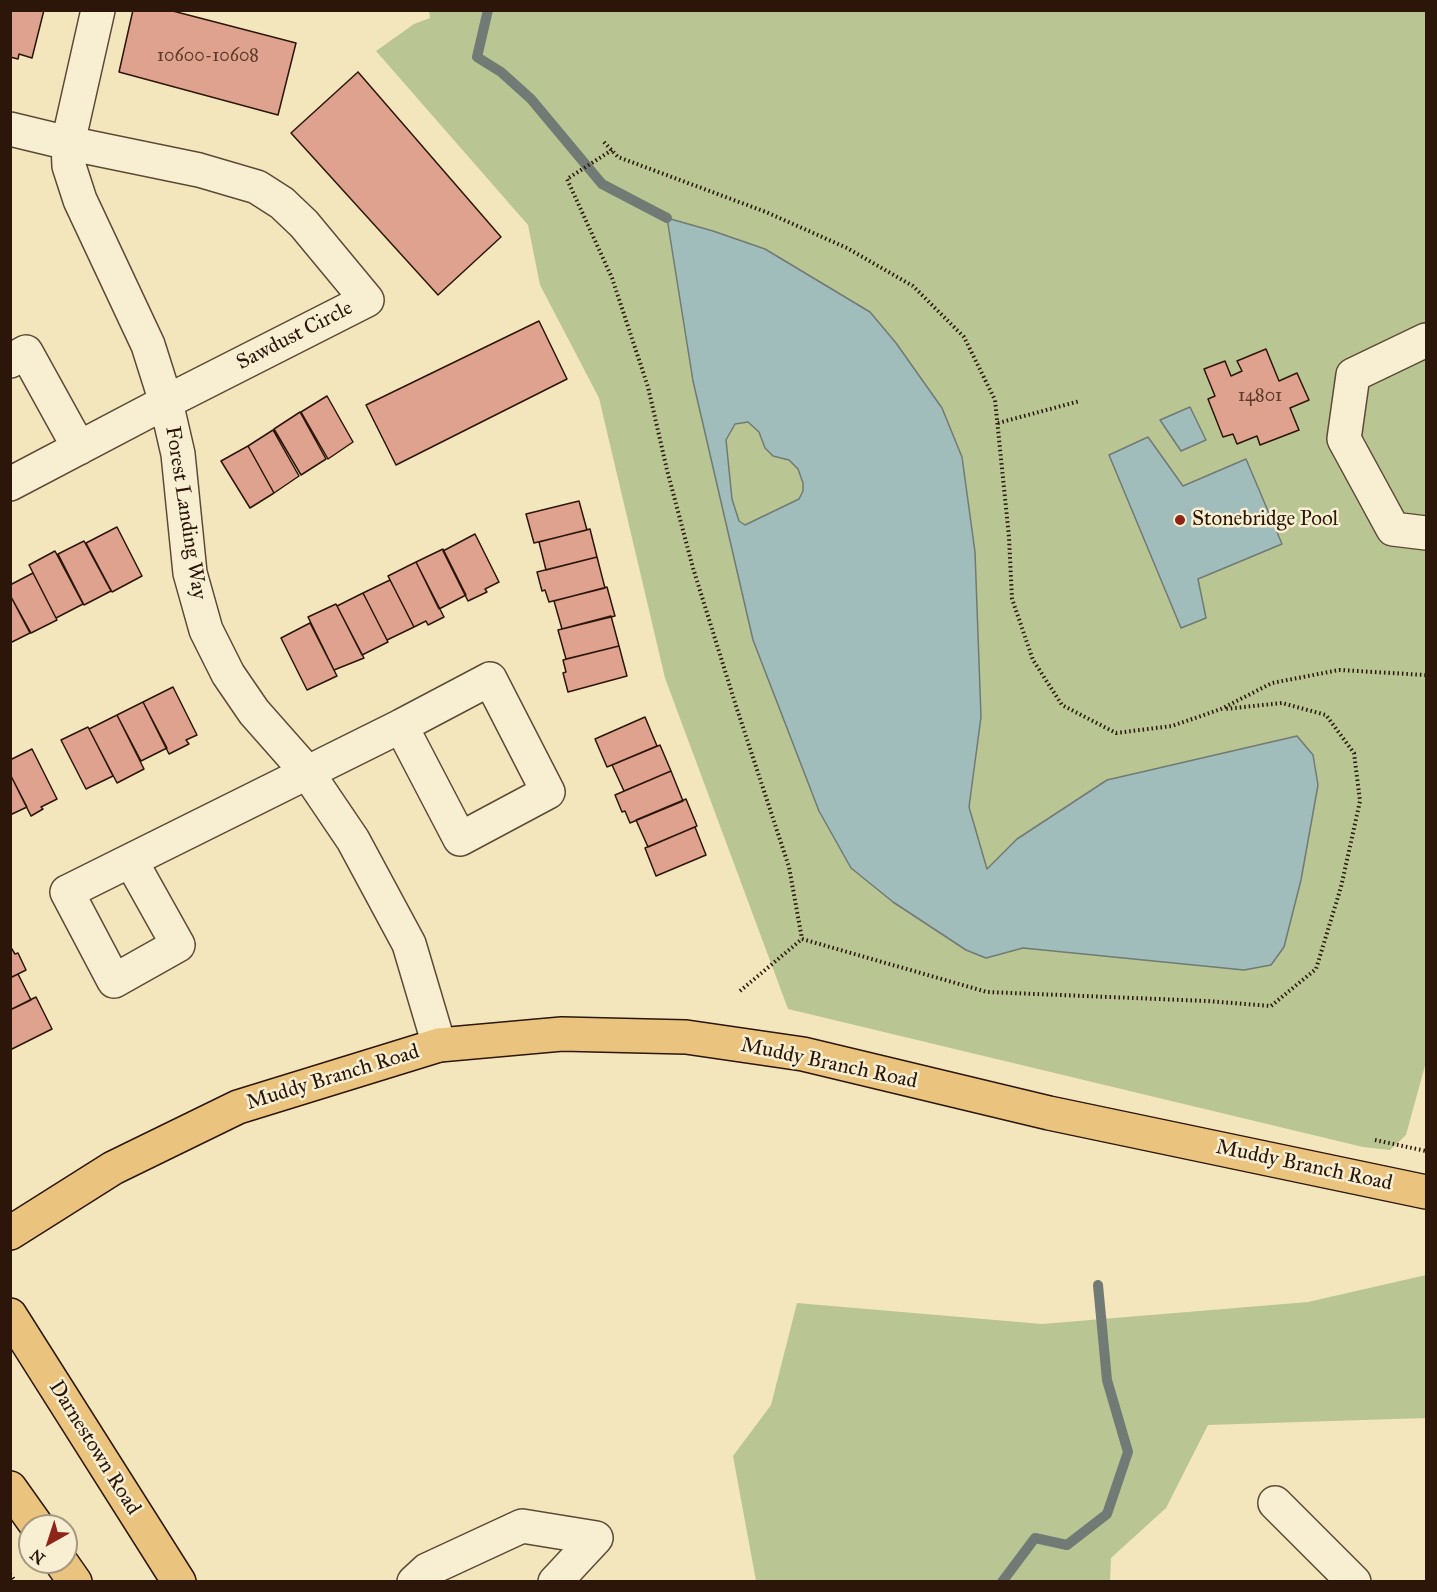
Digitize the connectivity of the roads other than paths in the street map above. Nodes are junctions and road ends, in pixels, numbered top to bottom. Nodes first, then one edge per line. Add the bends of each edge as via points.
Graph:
1 (98, 10) edge
2 (10, 129) edge
3 (68, 143) junction
4 (1426, 340) edge
5 (10, 361) edge
6 (166, 402) junction
7 (79, 448) junction
8 (10, 484) edge
9 (1426, 533) edge
10 (401, 726) junction
11 (308, 772) junction
12 (131, 861) dead end
13 (439, 1045) junction
14 (1426, 1192) edge
15 (10, 1233) edge
16 (10, 1314) edge
17 (10, 1488) edge
18 (1275, 1503) dead end
19 (28, 1514) edge
20 (179, 1581) edge
21 (414, 1581) edge
22 (555, 1581) edge
23 (1354, 1581) edge

1 - 3 street, Forest Landing Way
2 - 3 street
3 - 6 street, Forest Landing Way via 69,166 80,200 148,345
3 - 6 street, Sawdust Circle via 199,170 257,187 304,224 367,300
4 - 9 street via 1353,375 1344,439 1393,529
5 - 7 street via 26,352
6 - 7 street
6 - 11 street, Forest Landing Way via 178,454 190,573 206,630 228,674 254,712
7 - 8 street
10 - 10 street via 460,839 548,792 490,679
10 - 11 street
11 - 12 street
11 - 13 street, Forest Landing Way via 353,840 409,944
13 - 14 main road, Muddy Branch Road via 562,1034 686,1038 803,1054 1049,1113
13 - 15 main road, Muddy Branch Road via 238,1107 113,1168
16 - 20 main road, Darnestown Road
17 - 19 main road
18 - 23 street
21 - 22 street via 427,1570 522,1526 596,1538

